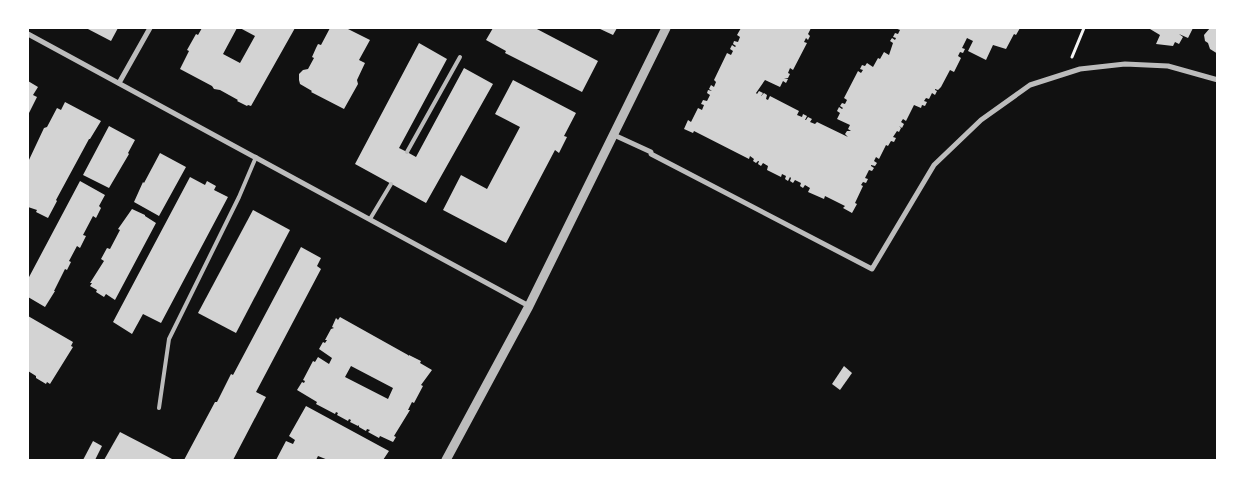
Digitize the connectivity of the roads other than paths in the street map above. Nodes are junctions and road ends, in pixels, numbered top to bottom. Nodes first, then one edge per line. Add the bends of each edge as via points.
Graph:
1 (150, 28) edge
2 (666, 28) edge
3 (28, 34) edge
4 (460, 57) dead end
5 (1218, 80) edge
6 (120, 83) junction
7 (614, 135) junction
8 (406, 152) dead end
9 (256, 157) junction
10 (390, 184) dead end
11 (370, 219) junction
12 (529, 306) junction
13 (159, 408) dead end
14 (446, 460) edge

1 - 6 street
2 - 7 street
3 - 6 street
4 - 8 lane
5 - 7 street via 1168,66 1124,64 1080,69 1030,85 981,120 934,165 872,268
6 - 9 street
7 - 12 street
9 - 11 street
9 - 13 lane via 168,339
10 - 11 lane
11 - 12 street
12 - 14 street

